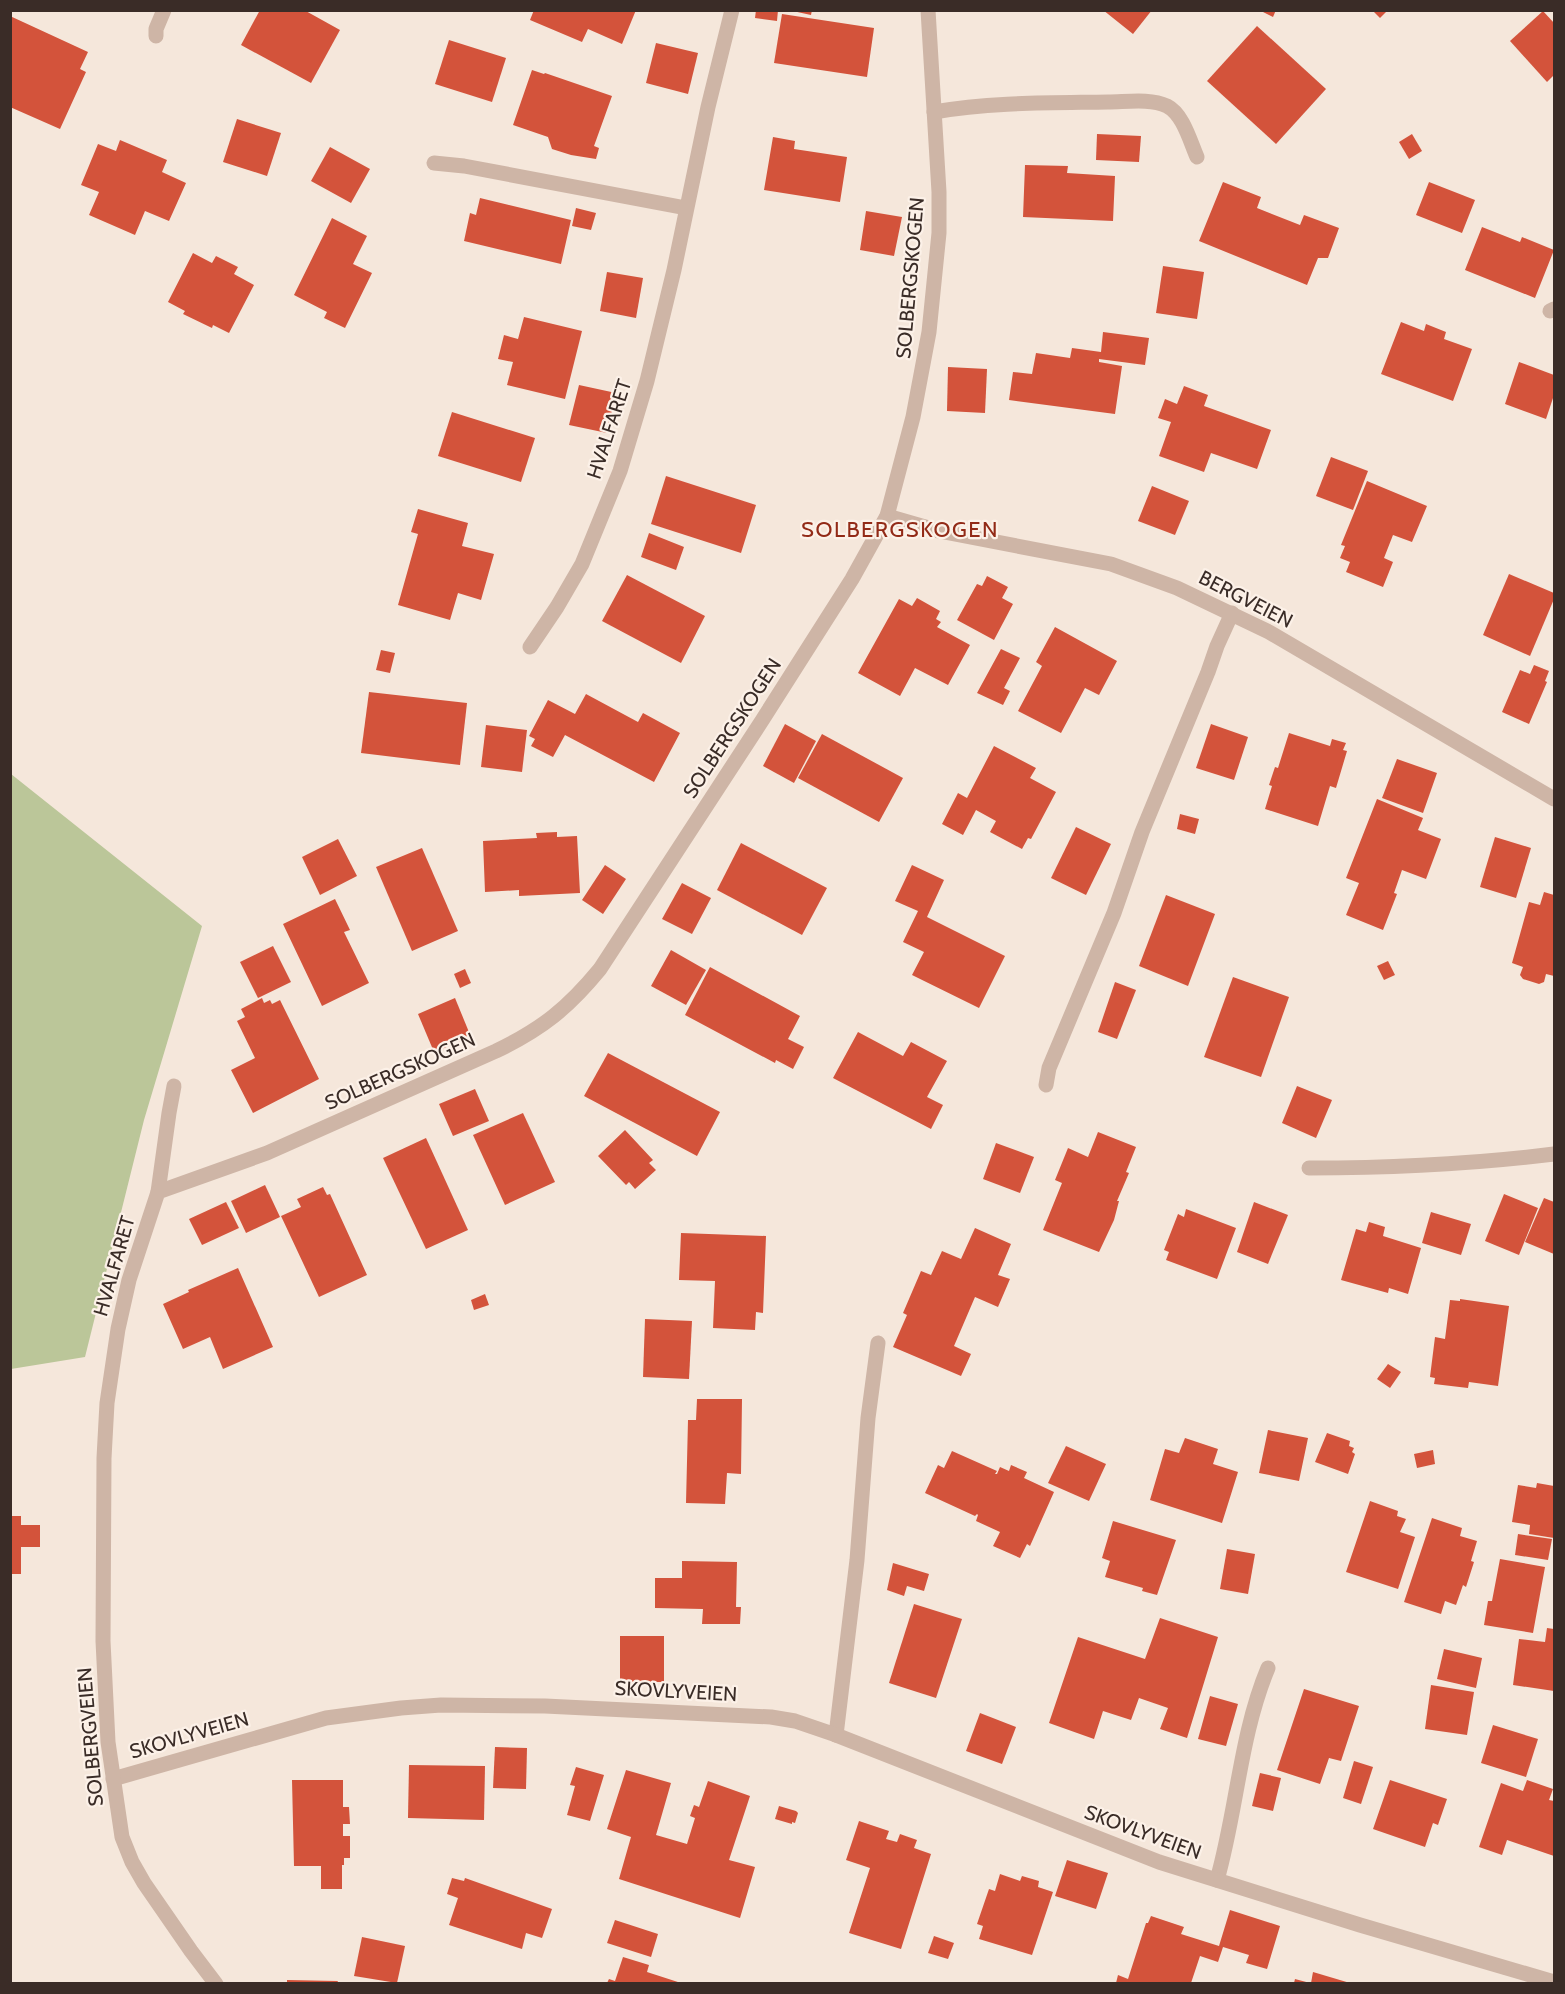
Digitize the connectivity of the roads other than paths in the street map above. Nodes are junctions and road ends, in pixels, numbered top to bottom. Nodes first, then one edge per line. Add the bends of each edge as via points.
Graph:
1 (164, 10) edge
2 (732, 10) edge
3 (928, 10) edge
4 (156, 36) dead end
5 (934, 112) junction
6 (1197, 157) dead end
7 (434, 163) dead end
8 (686, 208) junction
9 (887, 516) junction
10 (1232, 614) junction
11 (530, 647) dead end
12 (1554, 799) edge
13 (1046, 1085) dead end
14 (174, 1086) dead end
15 (1554, 1154) edge
16 (1309, 1168) dead end
17 (158, 1192) junction
18 (878, 1343) dead end
19 (104, 1458) joint
20 (1268, 1668) dead end
21 (836, 1735) junction
22 (113, 1779) junction
23 (1217, 1880) junction
24 (1554, 1982) edge
25 (216, 1983) edge

1 - 4 street
2 - 8 street, HVALFARET
3 - 5 street, SOLBERGSKOGEN
5 - 6 street via 976,106 1145,102 1168,107 1178,116
5 - 9 street, SOLBERGSKOGEN via 939,233 929,332 913,417
7 - 8 street
8 - 11 street, HVALFARET via 648,381 620,471 582,564
9 - 10 street, BERGVEIEN via 939,531 1111,564 1177,588
9 - 17 street, SOLBERGSKOGEN via 852,579 637,913 600,969 564,1008 527,1036 496,1051 267,1153
10 - 12 street, BERGVEIEN
10 - 13 street via 1142,832 1114,913 1049,1068
14 - 17 street, HVALFARET
15 - 16 street via 1491,1162
17 - 19 street, HVALFARET via 129,1280 118,1329 107,1402
18 - 21 street
19 - 22 street, SOLBERGVEIEN via 103,1641
20 - 23 street, SKOVLYVEIEN via 1251,1721
21 - 22 street, SKOVLYVEIEN via 795,1721 728,1714 545,1706 401,1707 326,1719
21 - 23 street, SKOVLYVEIEN via 1134,1852
22 - 25 street, SOLBERGVEIEN via 122,1838 132,1862
23 - 24 street, SKOVLYVEIEN

